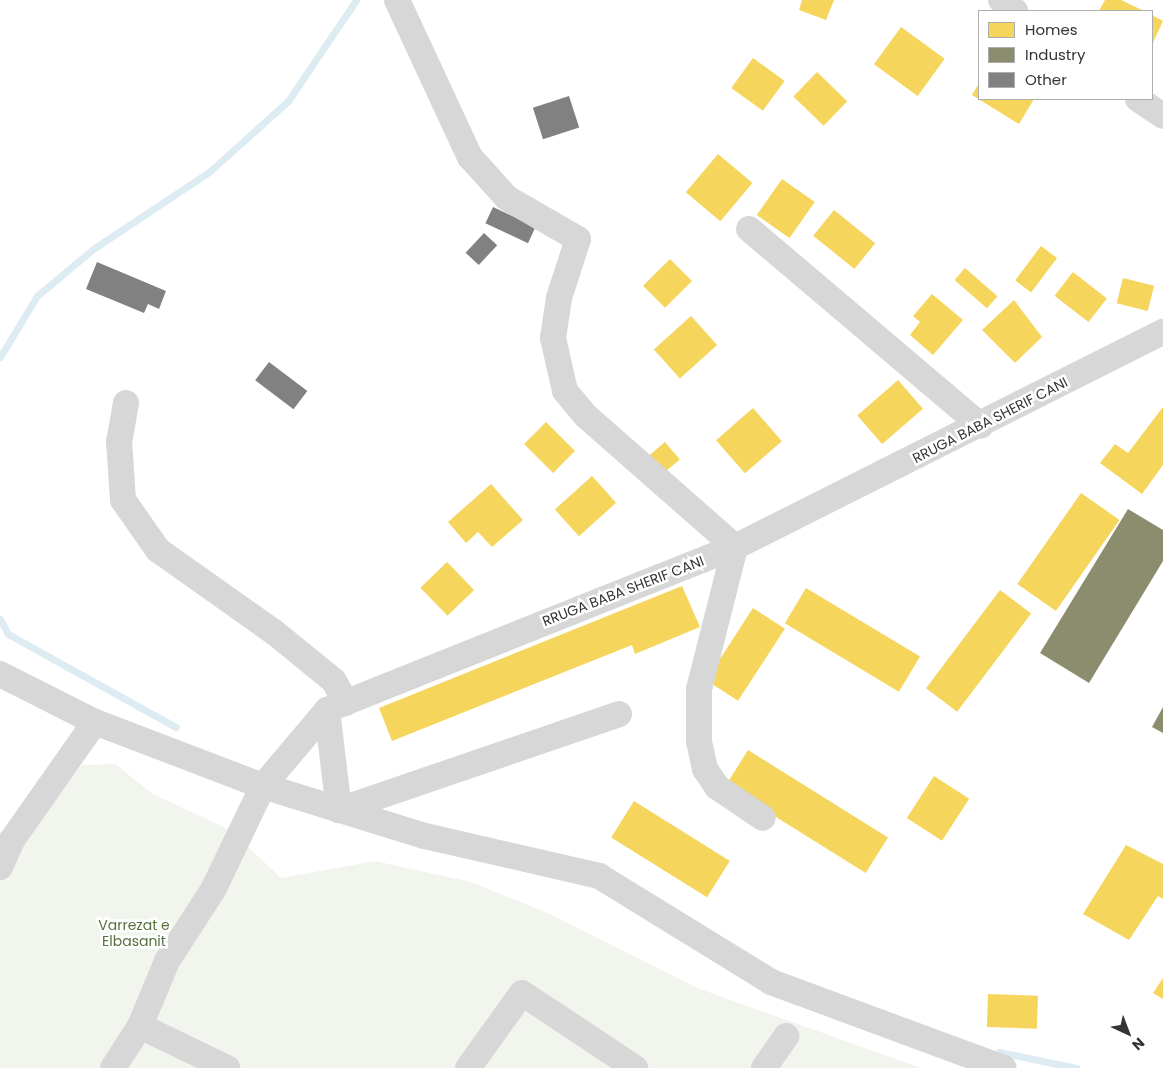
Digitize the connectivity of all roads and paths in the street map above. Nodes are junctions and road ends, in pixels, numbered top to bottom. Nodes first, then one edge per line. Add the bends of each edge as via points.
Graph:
1 (397, 0) edge
2 (1001, 0) edge
3 (1014, 10) edge
4 (1139, 100) edge
5 (1163, 116) edge
6 (750, 229) dead end
7 (1163, 332) edge
8 (126, 403) dead end
9 (981, 426) junction
10 (735, 547) junction
11 (0, 674) edge
12 (336, 706) junction
13 (620, 714) dead end
14 (95, 722) junction
15 (263, 786) junction
16 (339, 810) junction
17 (763, 818) dead end
18 (0, 867) edge
19 (140, 1026) junction
20 (786, 1036) dead end
21 (113, 1068) edge
22 (227, 1068) edge
23 (468, 1068) edge
24 (635, 1068) edge
25 (764, 1068) edge
26 (1004, 1068) edge

1 - 10 street via 470,157 507,198 578,239 559,298 554,338 565,391 586,416
2 - 3 street
4 - 5 street
6 - 9 street
7 - 9 street, RRUGA BABA SHERIF CANI
8 - 12 street via 120,441 123,500 158,550 274,632 334,681
9 - 10 street, RRUGA BABA SHERIF CANI
10 - 12 street, RRUGA BABA SHERIF CANI
10 - 17 street via 699,689 699,741 705,769 718,787
11 - 14 street
12 - 15 street, RRUGA BABA SHERIF CANI
12 - 16 street
13 - 16 street
14 - 15 street
14 - 18 street via 12,840
15 - 16 street
15 - 19 street, RRUGA BABA SHERIF CANI via 213,890 167,961
16 - 26 street via 425,836 599,876 771,982
19 - 21 street, RRUGA BABA SHERIF CANI
19 - 22 street
20 - 25 street
23 - 24 street via 522,993

